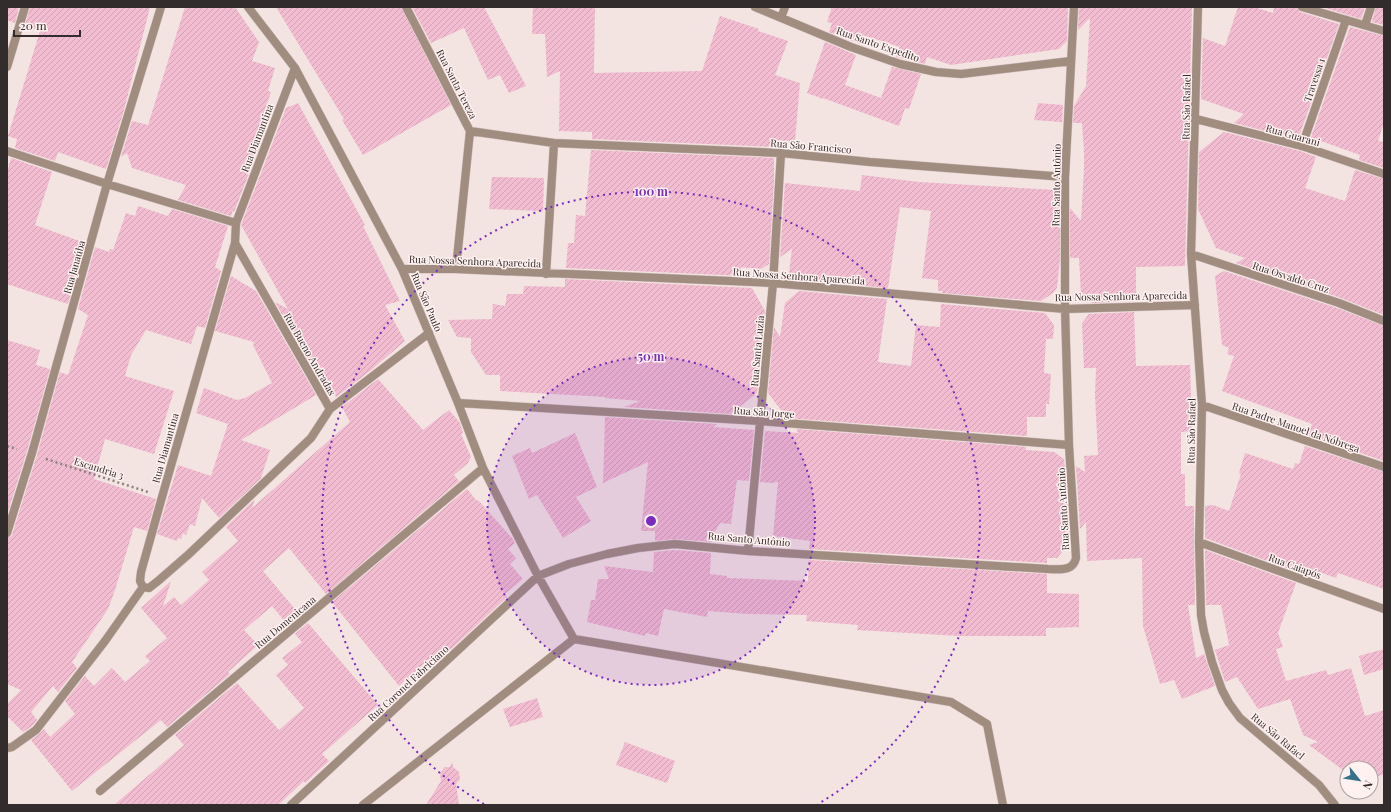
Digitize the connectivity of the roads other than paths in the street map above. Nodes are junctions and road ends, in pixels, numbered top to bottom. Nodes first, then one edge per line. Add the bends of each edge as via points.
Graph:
1 (25, 7) edge
2 (161, 7) edge
3 (248, 7) edge
4 (406, 7) edge
5 (755, 7) edge
6 (785, 7) edge
7 (1074, 7) edge
8 (1198, 7) edge
9 (1302, 7) edge
10 (1371, 7) edge
11 (781, 18) junction
12 (1346, 20) junction
13 (1365, 25) junction
14 (1384, 31) edge
15 (1071, 61) junction
16 (7, 67) edge
17 (294, 68) junction
18 (1196, 119) junction
19 (470, 131) junction
20 (554, 143) junction
21 (1302, 146) junction
22 (7, 151) edge
23 (782, 153) junction
24 (1384, 174) edge
25 (1065, 177) junction
26 (107, 184) junction
27 (236, 223) junction
28 (235, 243) junction
29 (1191, 254) junction
30 (402, 269) junction
31 (456, 269) junction
32 (546, 274) junction
33 (773, 283) junction
34 (1195, 305) junction
35 (1065, 309) junction
36 (1384, 321) edge
37 (429, 333) junction
38 (458, 403) junction
39 (1202, 405) junction
40 (330, 409) junction
41 (760, 421) junction
42 (1069, 445) junction
43 (1384, 467) edge
44 (483, 468) junction
45 (7, 533) edge
46 (1199, 542) junction
47 (748, 551) junction
48 (538, 576) junction
49 (144, 587) junction
50 (1384, 609) edge
51 (574, 639) junction
52 (7, 748) edge
53 (100, 791) dead end
54 (291, 805) edge
55 (363, 805) edge
56 (1003, 805) edge
57 (1335, 805) edge

1 - 16 street
2 - 26 street, Rua Janaúba
3 - 17 street, Rua São Paulo
4 - 19 street, Rua Santa Tereza
5 - 11 street, Rua Santo Expedito
6 - 11 street
7 - 15 street, Rua Santo Antônio
8 - 18 street, Rua São Rafael
9 - 12 street
10 - 13 street
11 - 15 street, Rua Santo Expedito via 851,47 900,64 936,72 961,74
12 - 13 street
12 - 21 street, Travessa 1
13 - 14 street
15 - 25 street, Rua Santo Antônio
17 - 27 street, Rua Diamantina
17 - 30 street, Rua São Paulo
18 - 21 street, Rua Guarani
18 - 29 street, Rua São Rafael
19 - 20 street, Rua São Francisco
19 - 31 street, Rua Santa Tereza
20 - 23 street, Rua São Francisco
20 - 32 street
21 - 24 street, Rua Guarani
22 - 26 street
23 - 25 street, Rua São Francisco
23 - 33 street, Rua Santa Luzia
25 - 35 street, Rua Santo Antônio
26 - 27 street
26 - 45 street, Rua Janaúba
27 - 28 street, Rua Diamantina
28 - 40 street, Rua Bueno Andradas
28 - 49 street, Rua Diamantina via 141,572 140,581
29 - 34 street, Rua São Rafael
29 - 36 street, Rua Osvaldo Cruz via 1339,303
30 - 31 street, Rua Nossa Senhora Aparecida
30 - 37 street, Rua São Paulo
31 - 32 street, Rua Nossa Senhora Aparecida
32 - 33 street, Rua Nossa Senhora Aparecida
33 - 35 street, Rua Nossa Senhora Aparecida
33 - 41 street, Rua Santa Luzia
34 - 35 street, Rua Nossa Senhora Aparecida
34 - 39 street, Rua São Rafael
35 - 42 street, Rua Santo Antônio
37 - 38 street, Rua São Paulo
37 - 40 street, Rua Bueno Andradas
38 - 41 street, Rua São Jorge
38 - 44 street, Rua São Paulo
39 - 43 street, Rua Padre Manoel da Nóbrega
39 - 46 street, Rua São Rafael
40 - 49 street via 311,438 158,581 149,588
41 - 42 street, Rua São Jorge
41 - 47 street, Rua Santa Luzia
42 - 47 street, Rua Santo Antônio via 1076,558 1067,569
44 - 48 street, Rua São Paulo
44 - 53 street, Rua Domenicana
46 - 50 street, Rua Caiapós
46 - 57 street, Rua São Rafael via 1201,615 1212,662 1222,690 1240,718 1319,785
47 - 48 street, Rua Santo Antônio via 675,544 645,547 569,564
48 - 51 street, Rua São Paulo
48 - 54 street, Rua Coronel Fabriciano
49 - 52 street via 106,641 36,730
51 - 55 street
51 - 56 street via 951,702 987,724

